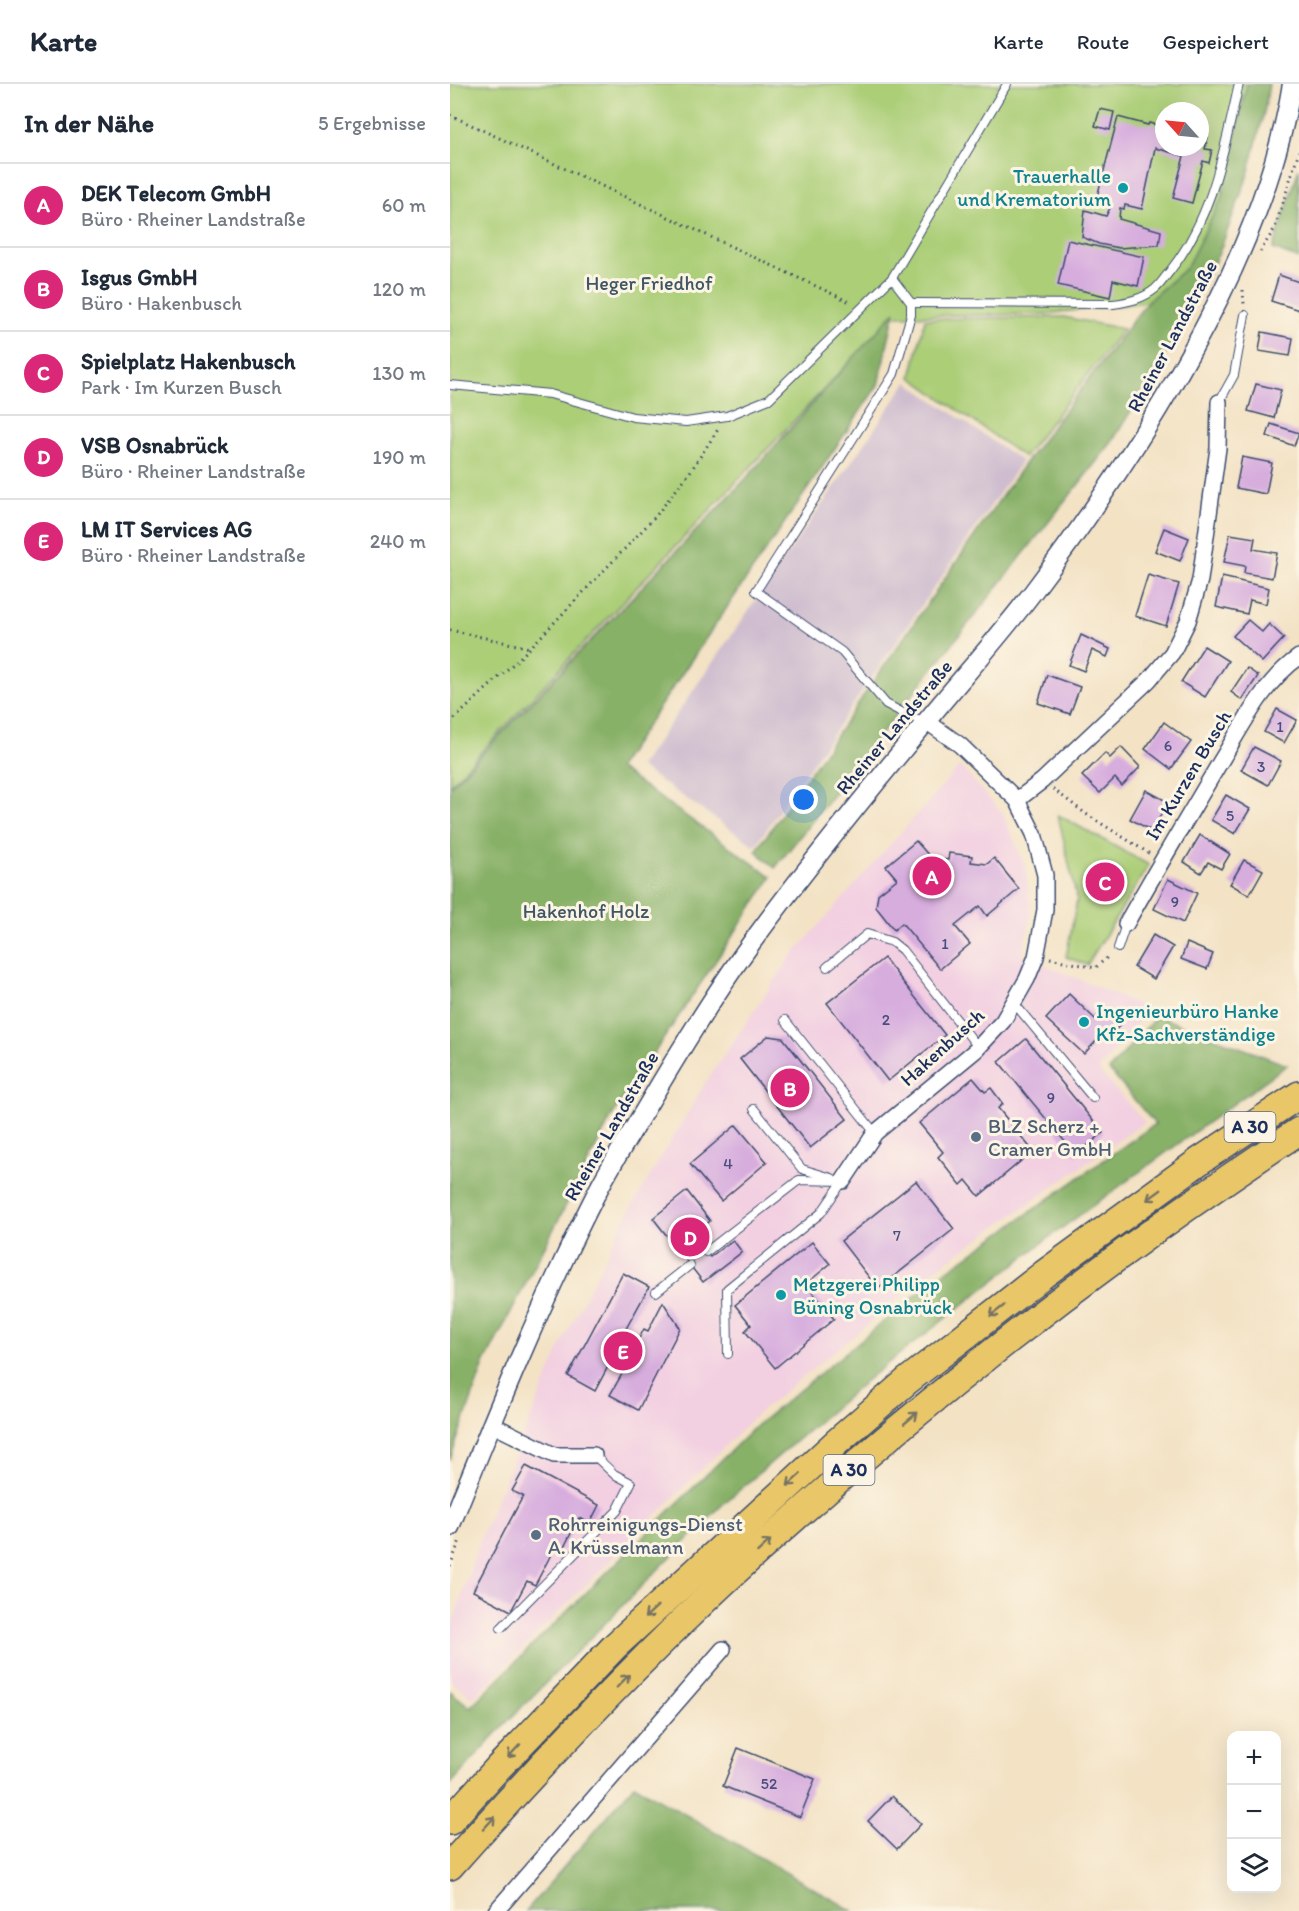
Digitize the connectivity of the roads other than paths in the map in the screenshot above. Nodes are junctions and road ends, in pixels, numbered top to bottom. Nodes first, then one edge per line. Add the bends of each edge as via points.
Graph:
1 (1008, 84) edge
2 (1239, 84) edge
3 (1292, 84) edge
4 (892, 279) junction
5 (911, 303) junction
6 (1245, 315) road end
7 (450, 385) edge
8 (1219, 402) joint
9 (1299, 657) edge
10 (926, 722) junction
11 (1017, 800) junction
12 (1126, 924) joint
13 (1118, 948) road end
14 (827, 967) dead end
15 (1014, 1003) junction
16 (785, 1020) dead end
17 (978, 1047) junction
18 (1299, 1095) edge
19 (1093, 1098) dead end
20 (754, 1108) dead end
21 (1299, 1131) edge
22 (875, 1133) junction
23 (843, 1181) junction
24 (706, 1252) dead end
25 (690, 1265) dead end
26 (656, 1292) dead end
27 (728, 1354) dead end
28 (491, 1424) junction
29 (594, 1455) joint
30 (457, 1530) edge
31 (501, 1628) dead end
32 (723, 1649) dead end
33 (450, 1821) edge
34 (450, 1866) edge
35 (496, 1911) edge

1 - 4 lane
2 - 5 lane via 1218,173 1202,218 1182,255 1156,289 1137,300 1113,304
3 - 10 street, Rheiner Landstraße via 1268,184 1240,255 1156,415 1032,592
4 - 5 lane
4 - 7 lane via 768,399 727,416 686,422 633,417 550,394
5 - 10 lane via 894,374 756,591 842,652 886,704
6 - 8 lane via 1234,375
8 - 11 street via 1218,448 1200,580 1173,653 1042,781
9 - 12 street, Im Kurzen Busch via 1270,685 1252,710
10 - 11 street, Hakenbusch via 960,745
10 - 28 street, Rheiner Landstraße via 831,838 690,1032 597,1191
11 - 15 street, Hakenbusch via 1034,834 1045,875 1045,910 1036,957
12 - 13 lane
14 - 17 lane via 867,934 892,942
15 - 17 street, Hakenbusch
15 - 19 lane
16 - 22 lane
17 - 22 street, Hakenbusch
18 -> 33 highway, A 30 via 1201,1160 1044,1274 907,1381 616,1645
20 - 23 lane via 802,1169
34 -> 21 highway, A 30 via 645,1659 840,1477 1038,1316
22 - 23 street, Hakenbusch
23 - 24 lane via 798,1180
23 - 27 lane via 821,1213 727,1289
25 - 26 lane
28 - 29 street via 554,1455
28 - 30 street, Rheiner Landstraße
29 - 31 lane via 614,1474 631,1483 622,1502
32 - 35 street

